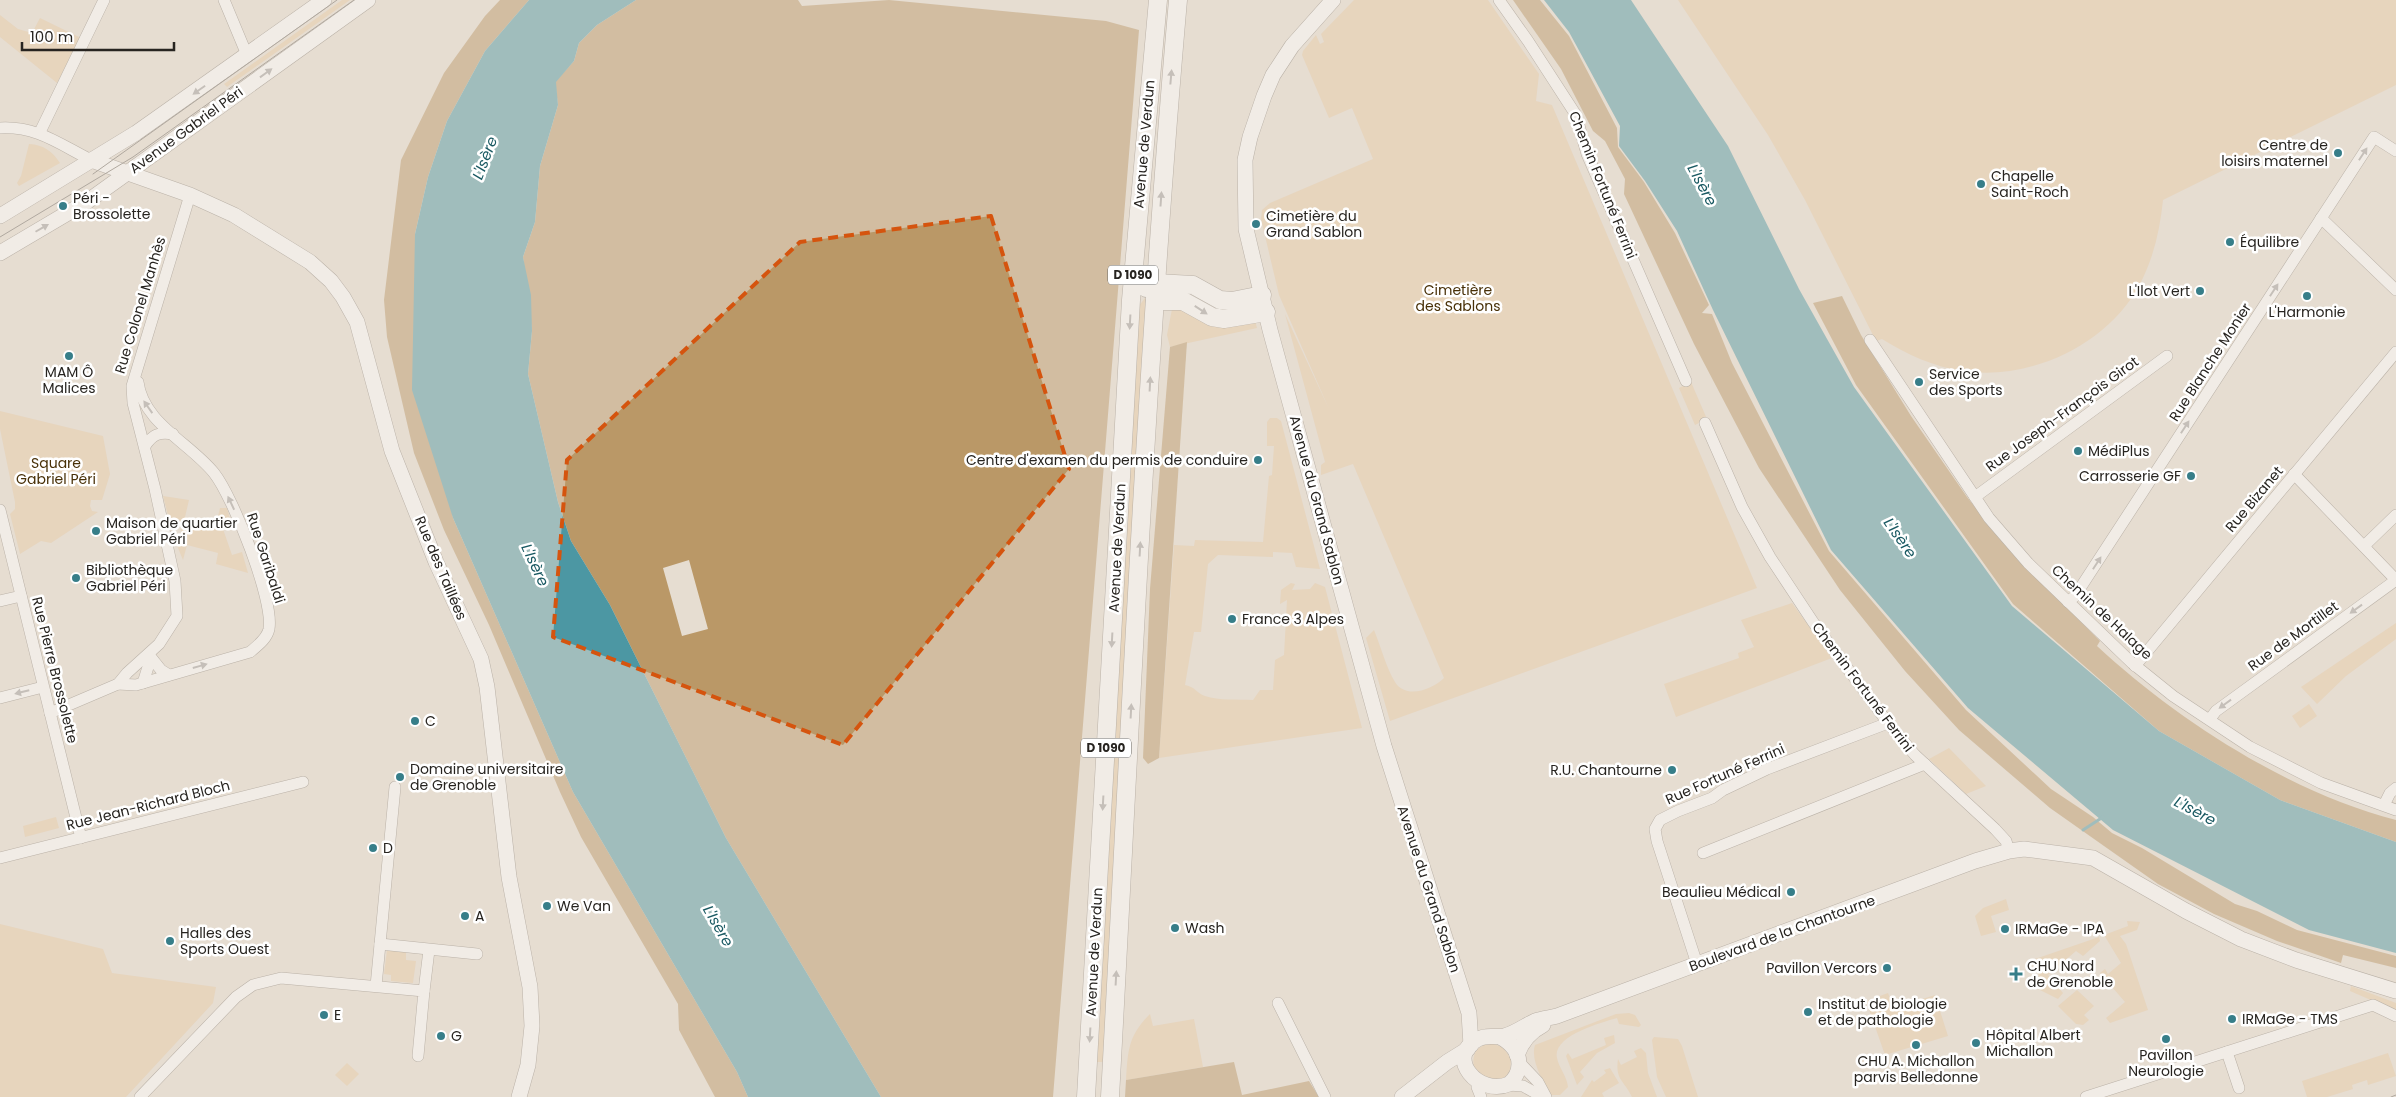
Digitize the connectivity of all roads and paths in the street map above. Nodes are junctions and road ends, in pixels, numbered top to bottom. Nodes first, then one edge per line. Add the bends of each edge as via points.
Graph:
1 (104, 0) edge
2 (224, 0) edge
3 (323, 0) edge
4 (368, 0) edge
5 (1158, 0) edge
6 (1178, 0) edge
7 (1333, 0) edge
8 (1498, 0) edge
9 (247, 55) junction
10 (0, 128) edge
11 (40, 132) junction
12 (1144, 151) junction
13 (2396, 151) edge
14 (91, 160) junction
15 (127, 172) junction
16 (190, 195) junction
17 (0, 216) edge
18 (2321, 218) junction
19 (0, 253) edge
20 (1153, 290) junction
21 (2396, 290) edge
22 (1131, 300) junction
23 (1264, 304) junction
24 (1870, 340) dead end
25 (2396, 352) edge
26 (2167, 356) dead end
27 (137, 373) junction
28 (1686, 381) dead end
29 (1705, 423) dead end
30 (173, 434) junction
31 (145, 446) junction
32 (2294, 474) junction
33 (1975, 497) junction
34 (0, 510) edge
35 (2396, 515) edge
36 (2364, 546) junction
37 (2396, 580) edge
38 (21, 596) junction
39 (0, 601) edge
40 (2068, 602) junction
41 (149, 655) junction
42 (2135, 666) junction
43 (169, 675) junction
44 (143, 683) junction
45 (118, 684) junction
46 (44, 687) junction
47 (0, 698) edge
48 (50, 713) junction
49 (2210, 719) junction
50 (1888, 723) junction
51 (1925, 764) junction
52 (303, 782) dead end
53 (395, 787) dead end
54 (2396, 788) edge
55 (2384, 805) junction
56 (2396, 810) edge
57 (81, 838) junction
58 (2009, 851) junction
59 (1703, 853) dead end
60 (0, 858) edge
61 (380, 944) junction
62 (429, 950) junction
63 (477, 954) dead end
64 (1697, 964) junction
65 (376, 986) junction
66 (2396, 991) edge
67 (423, 994) junction
68 (1278, 1003) dead end
69 (1469, 1013) junction
70 (2396, 1016) edge
71 (1555, 1017) junction
72 (1495, 1037) junction
73 (1469, 1047) junction
74 (2227, 1052) junction
75 (418, 1056) dead end
76 (1518, 1058) junction
77 (1465, 1071) junction
78 (1429, 1077) junction
79 (2239, 1088) dead end
80 (1503, 1090) edge
81 (1479, 1092) edge
82 (140, 1097) edge
83 (519, 1097) edge
84 (1086, 1097) edge
85 (1110, 1097) edge
86 (1325, 1097) edge
87 (1402, 1097) edge
88 (1544, 1097) edge
89 (2086, 1097) edge

1 - 11 street
2 - 9 street
3 - 9 street, Avenue Gabriel Péri
15 -> 4 street, Avenue Gabriel Péri
5 - 12 main road, Avenue de Verdun / D 1090
20 -> 6 main road, Avenue de Verdun / D 1090
7 - 23 street, Avenue du Grand Sablon via 1292,46 1273,75 1250,138 1244,179 1246,229
8 - 28 street, Chemin Fortuné Ferrini via 1576,115 1587,154
9 -> 14 street, Avenue Gabriel Péri via 136,134
10 - 11 street
11 - 14 street
12 - 20 main road via 1148,204 1145,276
12 - 22 main road, Avenue de Verdun / D 1090
18 -> 13 street, Rue Blanche Monier via 2374,137
14 - 15 street, Rue des Taillées
14 - 17 street, Avenue Gabriel Péri
15 - 16 street, Rue des Taillées
19 -> 15 street, Avenue Gabriel Péri via 88,201
16 - 27 street, Rue Colonel Manhès
16 - 83 street, Rue des Taillées via 234,215 310,262 349,305 357,322 392,451 436,562 481,659 509,877 530,987 532,1026 528,1065
18 - 21 street
40 -> 18 street, Rue Blanche Monier via 2075,596
20 - 22 main road
20 - 23 main road via 1193,285 1220,300
85 -> 20 main road, Avenue de Verdun / D 1090
22 -> 84 main road, Avenue de Verdun / D 1090
23 - 69 street, Avenue du Grand Sablon via 1384,746
24 - 33 street, Chemin de Halage
25 - 32 street, Rue Bizanet
26 - 33 street, Rue Joseph-François Girot
30 -> 27 street, Rue Garibaldi via 154,417 140,396
27 - 31 street, Rue Colonel Manhès via 132,386 133,403
29 - 50 street, Chemin Fortuné Ferrini via 1742,507 1770,557 1813,622
30 - 31 street via 160,432
43 -> 30 street, Rue Garibaldi via 250,652 262,642 269,630 269,611 259,578 224,487
31 - 41 street, Rue Colonel Manhès via 178,598 174,624
32 - 36 street
32 - 42 street, Rue Bizanet
33 - 40 street, Chemin de Halage via 2017,550
34 - 38 street, Rue Pierre Brossolette
35 - 36 street
36 - 37 street
37 -> 49 street, Rue de Mortillet via 2216,711
38 - 39 street
38 - 46 street, Rue Pierre Brossolette
40 - 42 street, Chemin de Halage
41 - 43 street
41 - 44 street
41 - 45 street, Rue Colonel Manhès
42 - 49 street, Chemin de Halage via 2173,696
43 - 44 street, Rue Garibaldi
44 - 45 street, Rue Garibaldi
45 - 48 street, Rue Colonel Manhès
46 -> 47 street
46 - 48 street, Rue Pierre Brossolette
48 - 57 street, Rue Pierre Brossolette
49 - 55 street, Chemin de Halage via 2285,767
50 - 51 street, Chemin Fortuné Ferrini
50 - 64 street, Rue Fortuné Ferrini via 1766,769 1712,798 1660,820 1655,829 1658,841
51 - 58 street, Chemin Fortuné Ferrini via 1995,829 2006,841
51 - 59 street
52 - 57 street, Rue Jean-Richard Bloch
53 - 61 street
54 - 55 street
55 - 56 street, Chemin de Halage
57 - 60 street, Rue Jean-Richard Bloch
58 - 64 street, Boulevard de la Chantourne
58 - 66 street via 2033,850 2094,858 2241,939
61 - 62 street
61 - 65 street
62 - 63 street
62 - 67 street
64 - 71 street, Boulevard de la Chantourne
65 - 67 street
65 - 82 street via 281,978 252,986 236,997
67 - 75 street
68 - 86 street
69 - 72 street, Avenue du Grand Sablon
69 - 73 street, Avenue du Grand Sablon
70 - 74 street via 2373,1004
71 - 72 street, Boulevard de la Chantourne via 1535,1021 1516,1032
71 - 76 street, Boulevard de la Chantourne via 1532,1032 1520,1047
72 - 73 street via 1478,1039
72 - 76 street via 1508,1041
73 - 77 street
73 - 78 street
74 - 79 street
74 - 89 street
76 - 80 street via 1517,1072
76 - 88 street via 1538,1082
77 - 78 street via 1454,1068
77 - 81 street
78 - 87 street
80 - 81 street
80 - 88 street via 1523,1086

